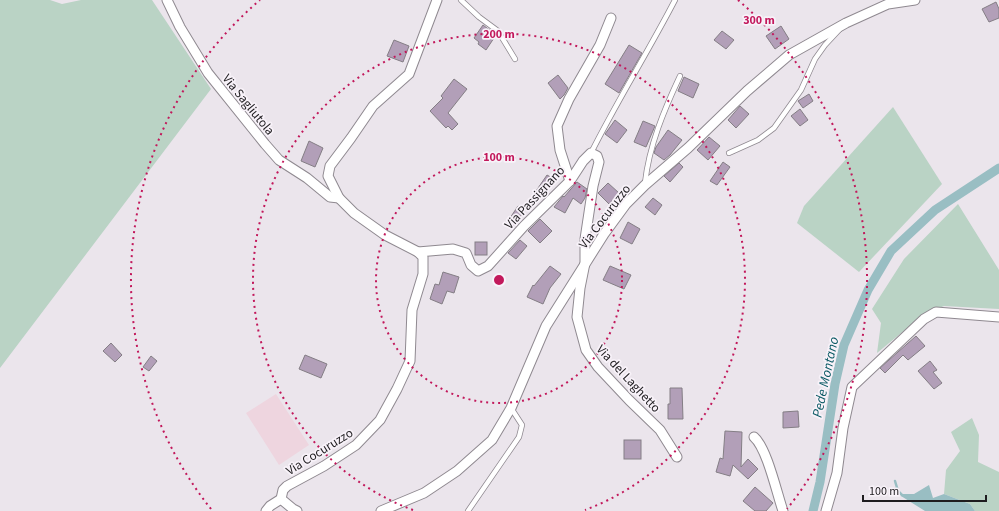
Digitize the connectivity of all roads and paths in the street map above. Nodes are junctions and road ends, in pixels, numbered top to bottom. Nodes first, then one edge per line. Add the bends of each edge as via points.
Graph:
1 (167, 0) edge
2 (437, 0) edge
3 (463, 0) edge
4 (676, 0) edge
5 (915, 0) edge
6 (611, 18) dead end
7 (846, 23) junction
8 (515, 59) dead end
9 (680, 76) dead end
10 (591, 153) junction
11 (729, 153) dead end
12 (570, 181) junction
13 (645, 185) junction
14 (339, 198) junction
15 (418, 252) junction
16 (585, 263) junction
17 (999, 317) edge
18 (511, 408) junction
19 (754, 437) dead end
20 (677, 457) dead end
21 (281, 499) junction
22 (266, 511) edge
23 (298, 511) edge
24 (381, 511) edge
25 (468, 511) edge
26 (783, 511) edge
27 (826, 511) edge

1 - 14 street, Via Sagliutola via 208,73 265,144 279,160 330,197
2 - 14 street via 409,74 372,106 330,166 328,176
3 - 8 lane via 479,17 498,31
4 - 10 lane via 620,96
5 - 7 street, Via Cocuruzzo via 888,4
6 - 12 street via 600,45 557,126 560,150
7 - 11 lane via 815,59 801,90 774,128 758,140
7 - 13 street, Via Cocuruzzo via 789,55
9 - 13 lane via 651,148
10 - 12 street, Via Passignano via 582,161
10 - 16 street via 597,156 599,162 585,239
12 - 15 street, Via Passignano via 488,266 478,271 466,253 454,249
13 - 16 street, Via Cocuruzzo via 626,204
14 - 15 street via 354,213 385,235
15 - 21 street, Via Cocuruzzo via 423,257 423,274 412,310 410,360 380,420 356,445 287,486
16 - 18 street, Via Cocuruzzo via 546,326
16 - 20 street, Via del Laghetto via 577,316 586,350 609,378 660,430
17 - 27 street via 936,312 924,319 852,387 837,474
18 - 24 street, Via Cocuruzzo via 492,440 457,471 424,493
18 - 25 lane via 522,425 519,437
19 - 26 street via 765,455
21 - 22 street, Via Cocuruzzo
21 - 23 street

